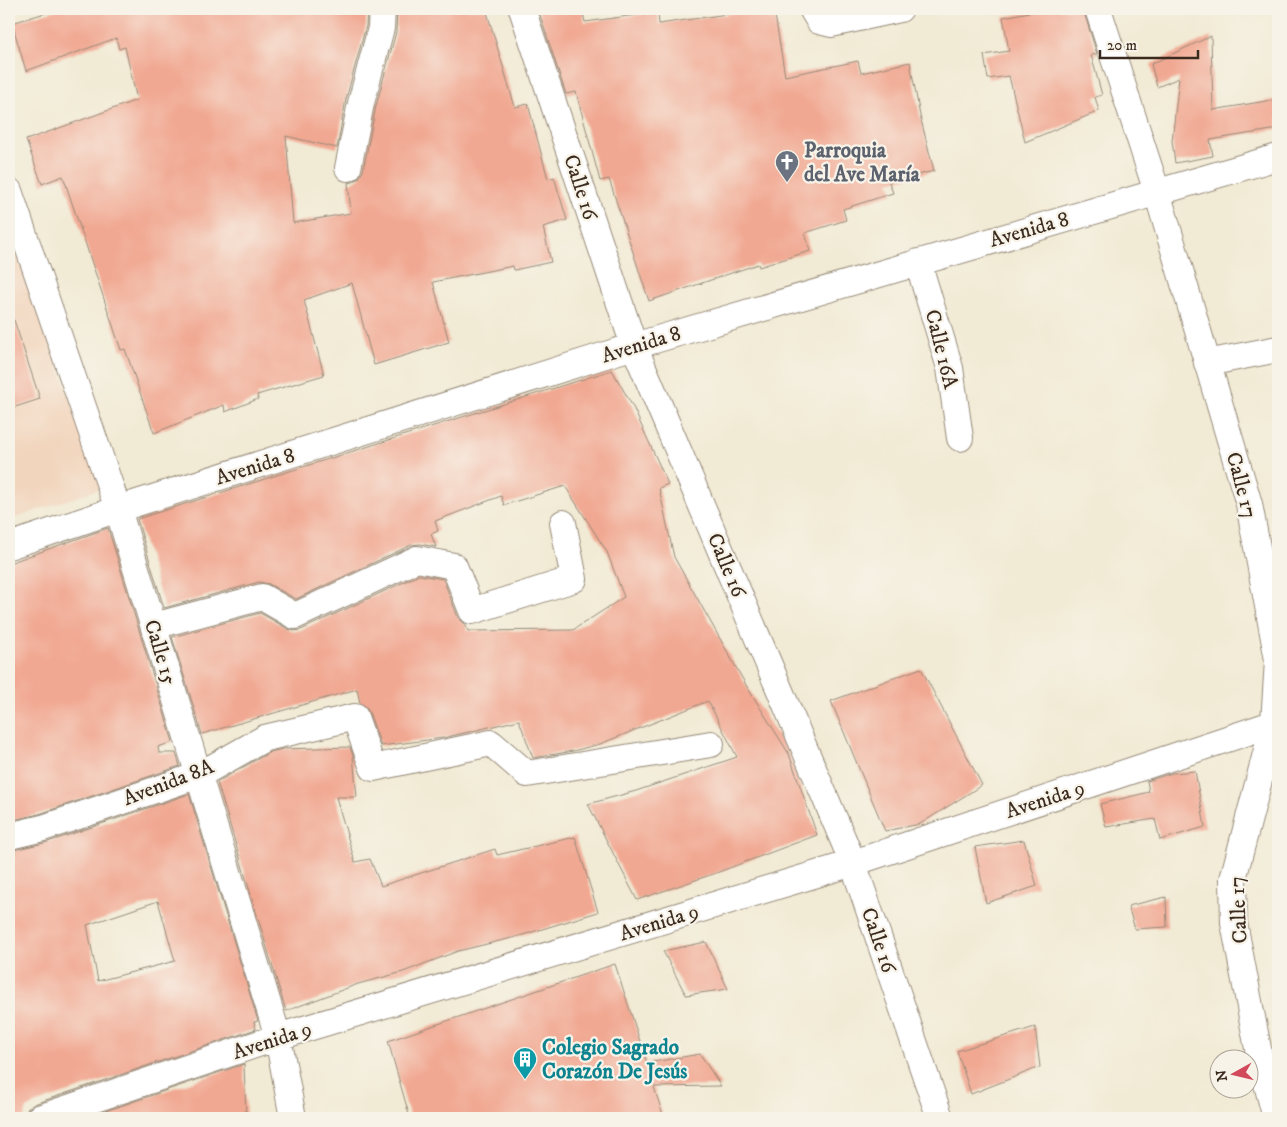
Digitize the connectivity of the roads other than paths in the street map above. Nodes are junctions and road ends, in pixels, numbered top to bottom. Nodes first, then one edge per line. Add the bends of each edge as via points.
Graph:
1 (382, 9) edge
2 (522, 9) edge
3 (900, 9) edge
4 (1098, 9) edge
5 (822, 16) edge
6 (1278, 157) edge
7 (348, 168) dead end
8 (9, 191) edge
9 (1157, 192) junction
10 (918, 262) junction
11 (634, 346) junction
12 (1278, 349) edge
13 (1208, 363) junction
14 (960, 438) dead end
15 (118, 509) junction
16 (562, 523) dead end
17 (9, 546) edge
18 (154, 626) junction
19 (1276, 722) edge
20 (710, 744) dead end
21 (199, 774) junction
22 (9, 836) edge
23 (853, 863) junction
24 (278, 1037) junction
25 (39, 1118) edge
26 (293, 1118) edge
27 (940, 1118) edge
28 (1276, 1118) edge

1 - 7 street via 381,28
2 - 11 street, Calle 16
3 - 5 street
4 - 9 street, Calle 17
6 - 9 street, Avenida 8
8 - 15 street, Calle 15
9 - 10 street, Avenida 8
9 - 13 street, Calle 17
10 - 11 street, Avenida 8
10 - 14 street, Calle 16A via 950,368
11 - 15 street, Avenida 8
11 - 23 street, Calle 16
12 - 13 street
13 - 19 street, Calle 17 via 1248,504 1278,660
15 - 17 street, Avenida 8
15 - 18 street, Calle 15
16 - 18 street via 574,579 472,611 454,566 417,559 296,616 262,597
18 - 21 street, Calle 15
19 - 23 street, Avenida 9
19 - 28 street, Calle 17 via 1233,879 1234,923 1259,1054
20 - 21 street, Avenida 8A via 526,774 491,743 373,768 355,717 265,738
21 - 22 street, Avenida 8A via 43,828
21 - 24 street, Calle 15
23 - 24 street, Avenida 9
23 - 27 street, Calle 16
24 - 25 street, Avenida 9
24 - 26 street, Calle 15

